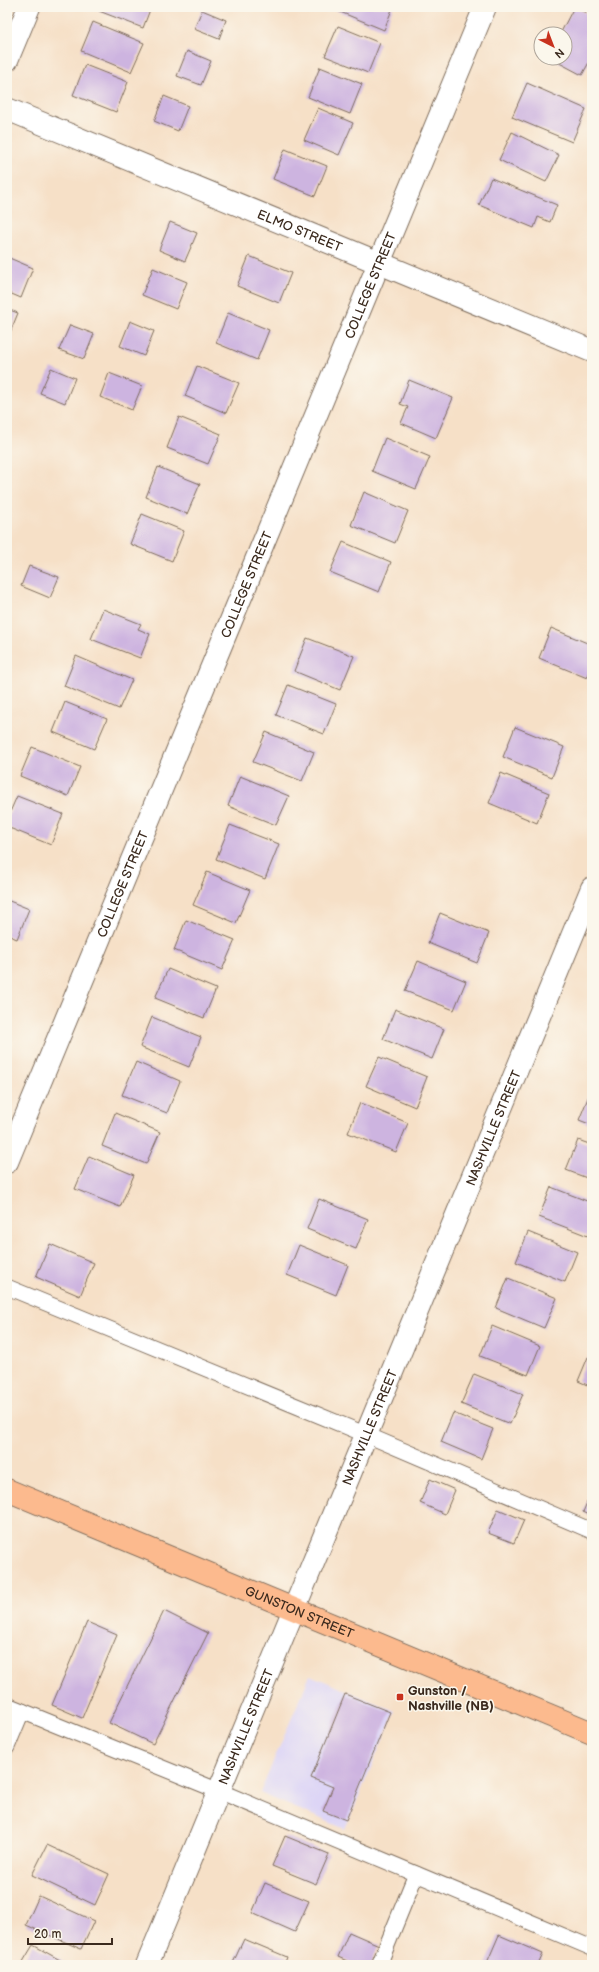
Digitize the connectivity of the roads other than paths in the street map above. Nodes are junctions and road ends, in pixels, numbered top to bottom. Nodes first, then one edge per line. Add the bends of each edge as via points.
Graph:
1 (29, 7) edge
2 (484, 7) edge
3 (7, 60) edge
4 (7, 109) edge
5 (378, 263) junction
6 (592, 352) edge
7 (592, 888) edge
8 (7, 1162) edge
9 (7, 1287) edge
10 (367, 1435) junction
11 (7, 1490) edge
12 (592, 1531) edge
13 (294, 1609) junction
14 (7, 1705) edge
15 (22, 1711) junction
16 (592, 1733) edge
17 (7, 1747) edge
18 (219, 1791) junction
19 (416, 1874) junction
20 (592, 1948) edge
21 (147, 1965) edge
22 (379, 1965) edge

1 - 3 street
2 - 5 street, COLLEGE STREET
4 - 5 street, ELMO STREET
5 - 6 street, ELMO STREET
5 - 8 street, COLLEGE STREET
7 - 10 street, NASHVILLE STREET
9 - 10 lane
10 - 12 lane
10 - 13 street, NASHVILLE STREET
11 - 13 main road, GUNSTON STREET
13 - 16 main road, GUNSTON STREET
13 - 18 street, NASHVILLE STREET
14 - 15 lane
15 - 17 lane
15 - 18 lane
18 - 19 lane
18 - 21 street, NASHVILLE STREET
19 - 20 lane
19 - 22 lane

